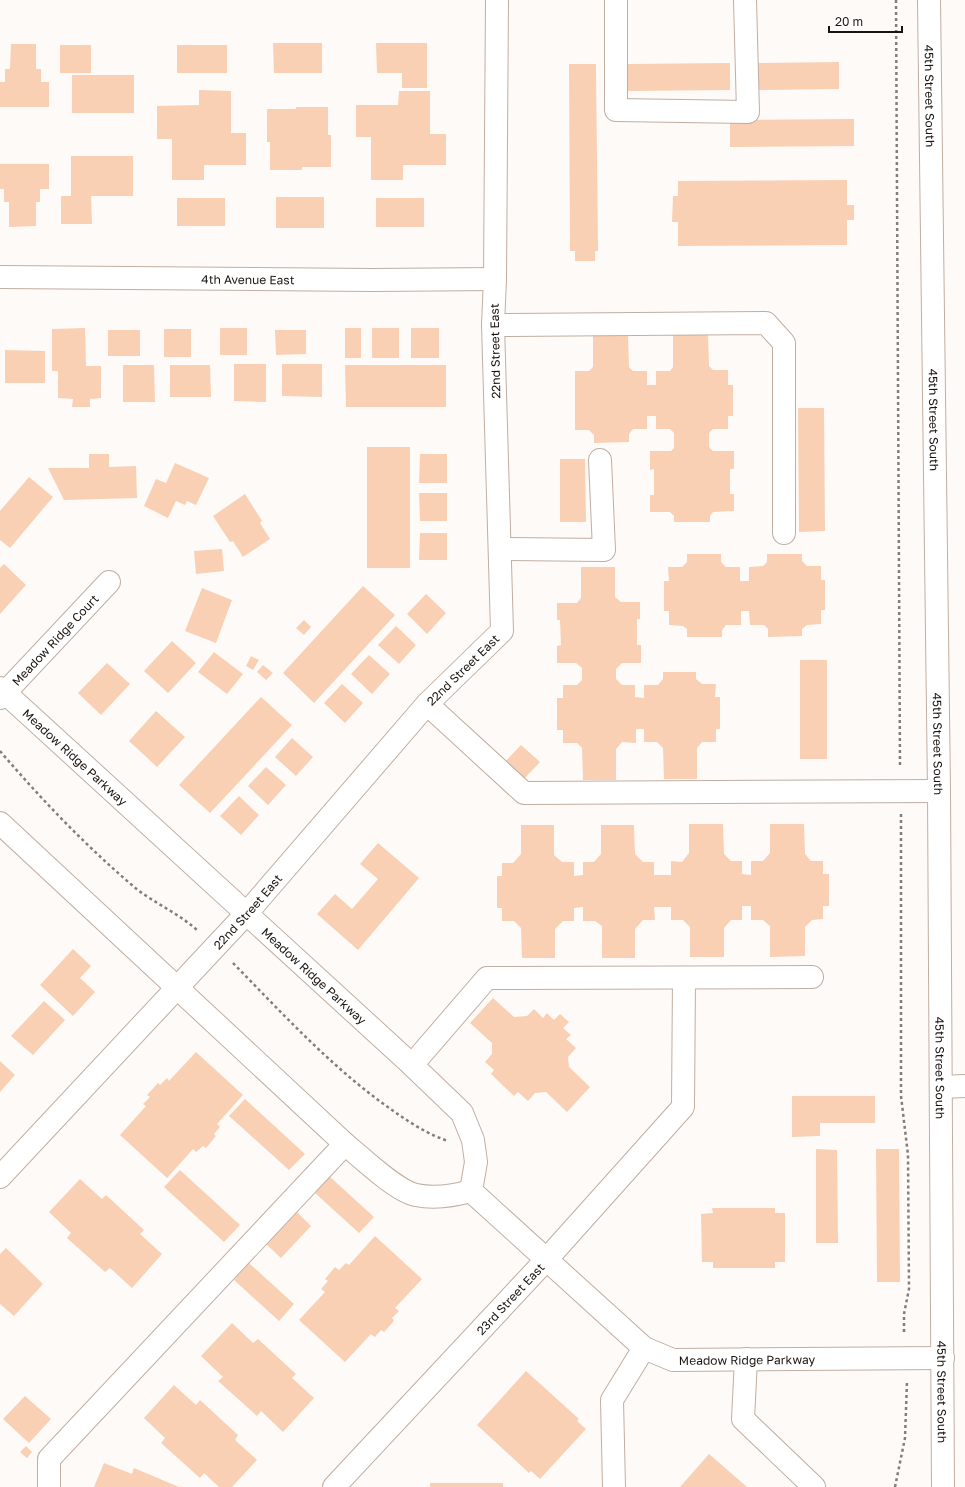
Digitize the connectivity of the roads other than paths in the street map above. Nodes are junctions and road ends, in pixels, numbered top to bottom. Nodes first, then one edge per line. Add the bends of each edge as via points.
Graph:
1 (497, 0) edge
2 (616, 0) edge
3 (744, 0) edge
4 (929, 0) edge
5 (0, 277) edge
6 (495, 278) junction
7 (493, 325) junction
8 (600, 460) dead end
9 (784, 533) dead end
10 (500, 549) junction
11 (109, 582) dead end
12 (2, 693) edge
13 (427, 704) junction
14 (939, 791) junction
15 (0, 823) edge
16 (246, 914) junction
17 (812, 977) dead end
18 (684, 978) junction
19 (178, 987) junction
20 (412, 1065) junction
21 (965, 1086) edge
22 (941, 1087) junction
23 (345, 1144) junction
24 (0, 1177) edge
25 (471, 1191) junction
26 (546, 1260) junction
27 (644, 1348) junction
28 (943, 1358) junction
29 (746, 1359) junction
30 (49, 1487) edge
31 (334, 1487) edge
32 (614, 1487) edge
33 (814, 1487) edge
34 (943, 1487) edge

1 - 6 street, 22nd Street East
2 - 3 street via 616,110 748,112
4 - 14 street, 45th Street South
5 - 6 street, 4th Avenue East via 373,280
6 - 7 street, 22nd Street East
7 - 9 street via 766,323 784,343
7 - 10 street, 22nd Street East
8 - 10 street via 604,550
10 - 13 street, 22nd Street East via 502,631
11 - 12 street, Meadow Ridge Court
12 - 16 street, Meadow Ridge Parkway
13 - 14 street via 524,793
13 - 16 street, 22nd Street East
14 - 22 street, 45th Street South
15 - 19 street
16 - 19 street, 22nd Street East
16 - 20 street, Meadow Ridge Parkway
17 - 18 street
18 - 20 street via 487,978
18 - 26 street, 23rd Street East via 683,1107
19 - 23 street
19 - 24 street, 22nd Street East
20 - 25 street, Meadow Ridge Parkway via 462,1113 473,1140 476,1162
21 - 22 street
22 - 28 street, 45th Street South
23 - 25 street via 386,1178 414,1195 448,1198
23 - 30 street via 49,1459
25 - 26 street, Meadow Ridge Parkway
26 - 27 street, Meadow Ridge Parkway
26 - 31 street, 23rd Street East
27 - 29 street, Meadow Ridge Parkway via 672,1360
27 - 32 street via 612,1400
28 - 29 street, Meadow Ridge Parkway
28 - 34 street, 45th Street South
29 - 33 street via 743,1419

